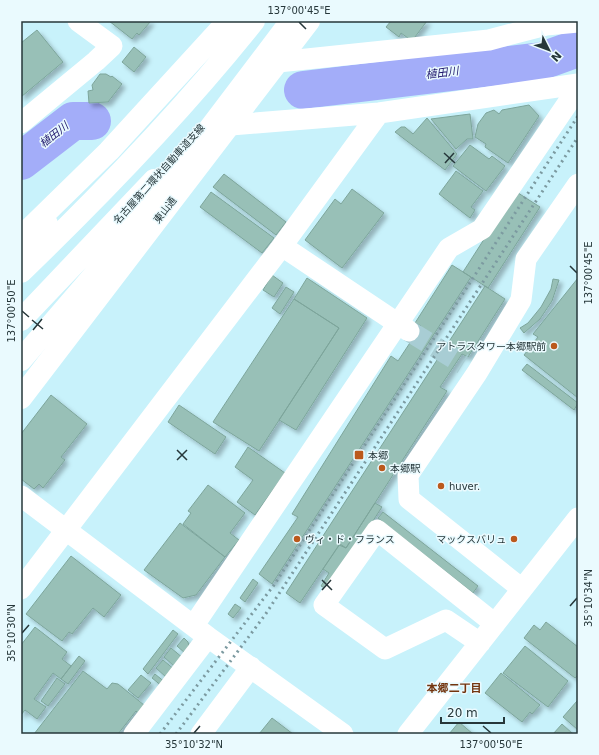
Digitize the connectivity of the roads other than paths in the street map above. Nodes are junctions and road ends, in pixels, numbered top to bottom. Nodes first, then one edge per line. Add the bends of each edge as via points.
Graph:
1 (78, 21) edge
2 (217, 21) edge
3 (228, 21) edge
4 (254, 21) edge
5 (290, 21) edge
6 (309, 21) edge
7 (578, 22) edge
8 (278, 62) junction
9 (578, 84) edge
10 (578, 88) edge
11 (379, 113) junction
12 (21, 123) edge
13 (231, 125) junction
14 (128, 136) junction
15 (578, 184) edge
16 (21, 224) edge
17 (21, 237) edge
18 (282, 246) junction
19 (21, 253) edge
20 (118, 270) junction
21 (21, 272) edge
22 (21, 320) edge
23 (403, 328) junction
24 (21, 356) edge
25 (21, 360) edge
26 (21, 398) edge
27 (21, 496) edge
28 (578, 518) edge
29 (67, 530) junction
30 (522, 589) junction
31 (21, 590) edge
32 (495, 624) junction
33 (201, 631) junction
34 (480, 643) junction
35 (251, 667) junction
36 (134, 734) edge
37 (201, 734) edge
38 (343, 734) edge
39 (408, 734) edge

1 - 12 street via 112,46
2 - 14 main road
3 - 17 main road via 108,151
4 - 21 main road via 122,170
5 - 22 main road, 名古屋第二環状自動車道支線 via 146,188
5 - 25 main road via 157,198
6 - 8 main road, 東山通
7 - 8 street via 546,25 489,40
8 - 13 main road, 東山通
9 - 11 street
10 - 23 street via 482,229 449,248
11 - 13 street
11 - 18 street
13 - 20 main road, 東山通
14 - 16 main road
14 - 19 main road
15 - 30 street via 526,259 521,300 470,369 408,475 409,499
18 - 23 street
18 - 29 street
20 - 24 main road
20 - 26 main road, 東山通
23 - 33 street
27 - 29 street
28 - 30 street
29 - 31 street
29 - 33 street
30 - 32 street
32 - 34 street
32 - 34 street via 377,530 324,605 385,649 446,620
33 - 35 street
33 - 36 street
34 - 39 street
35 - 37 street
35 - 38 street

